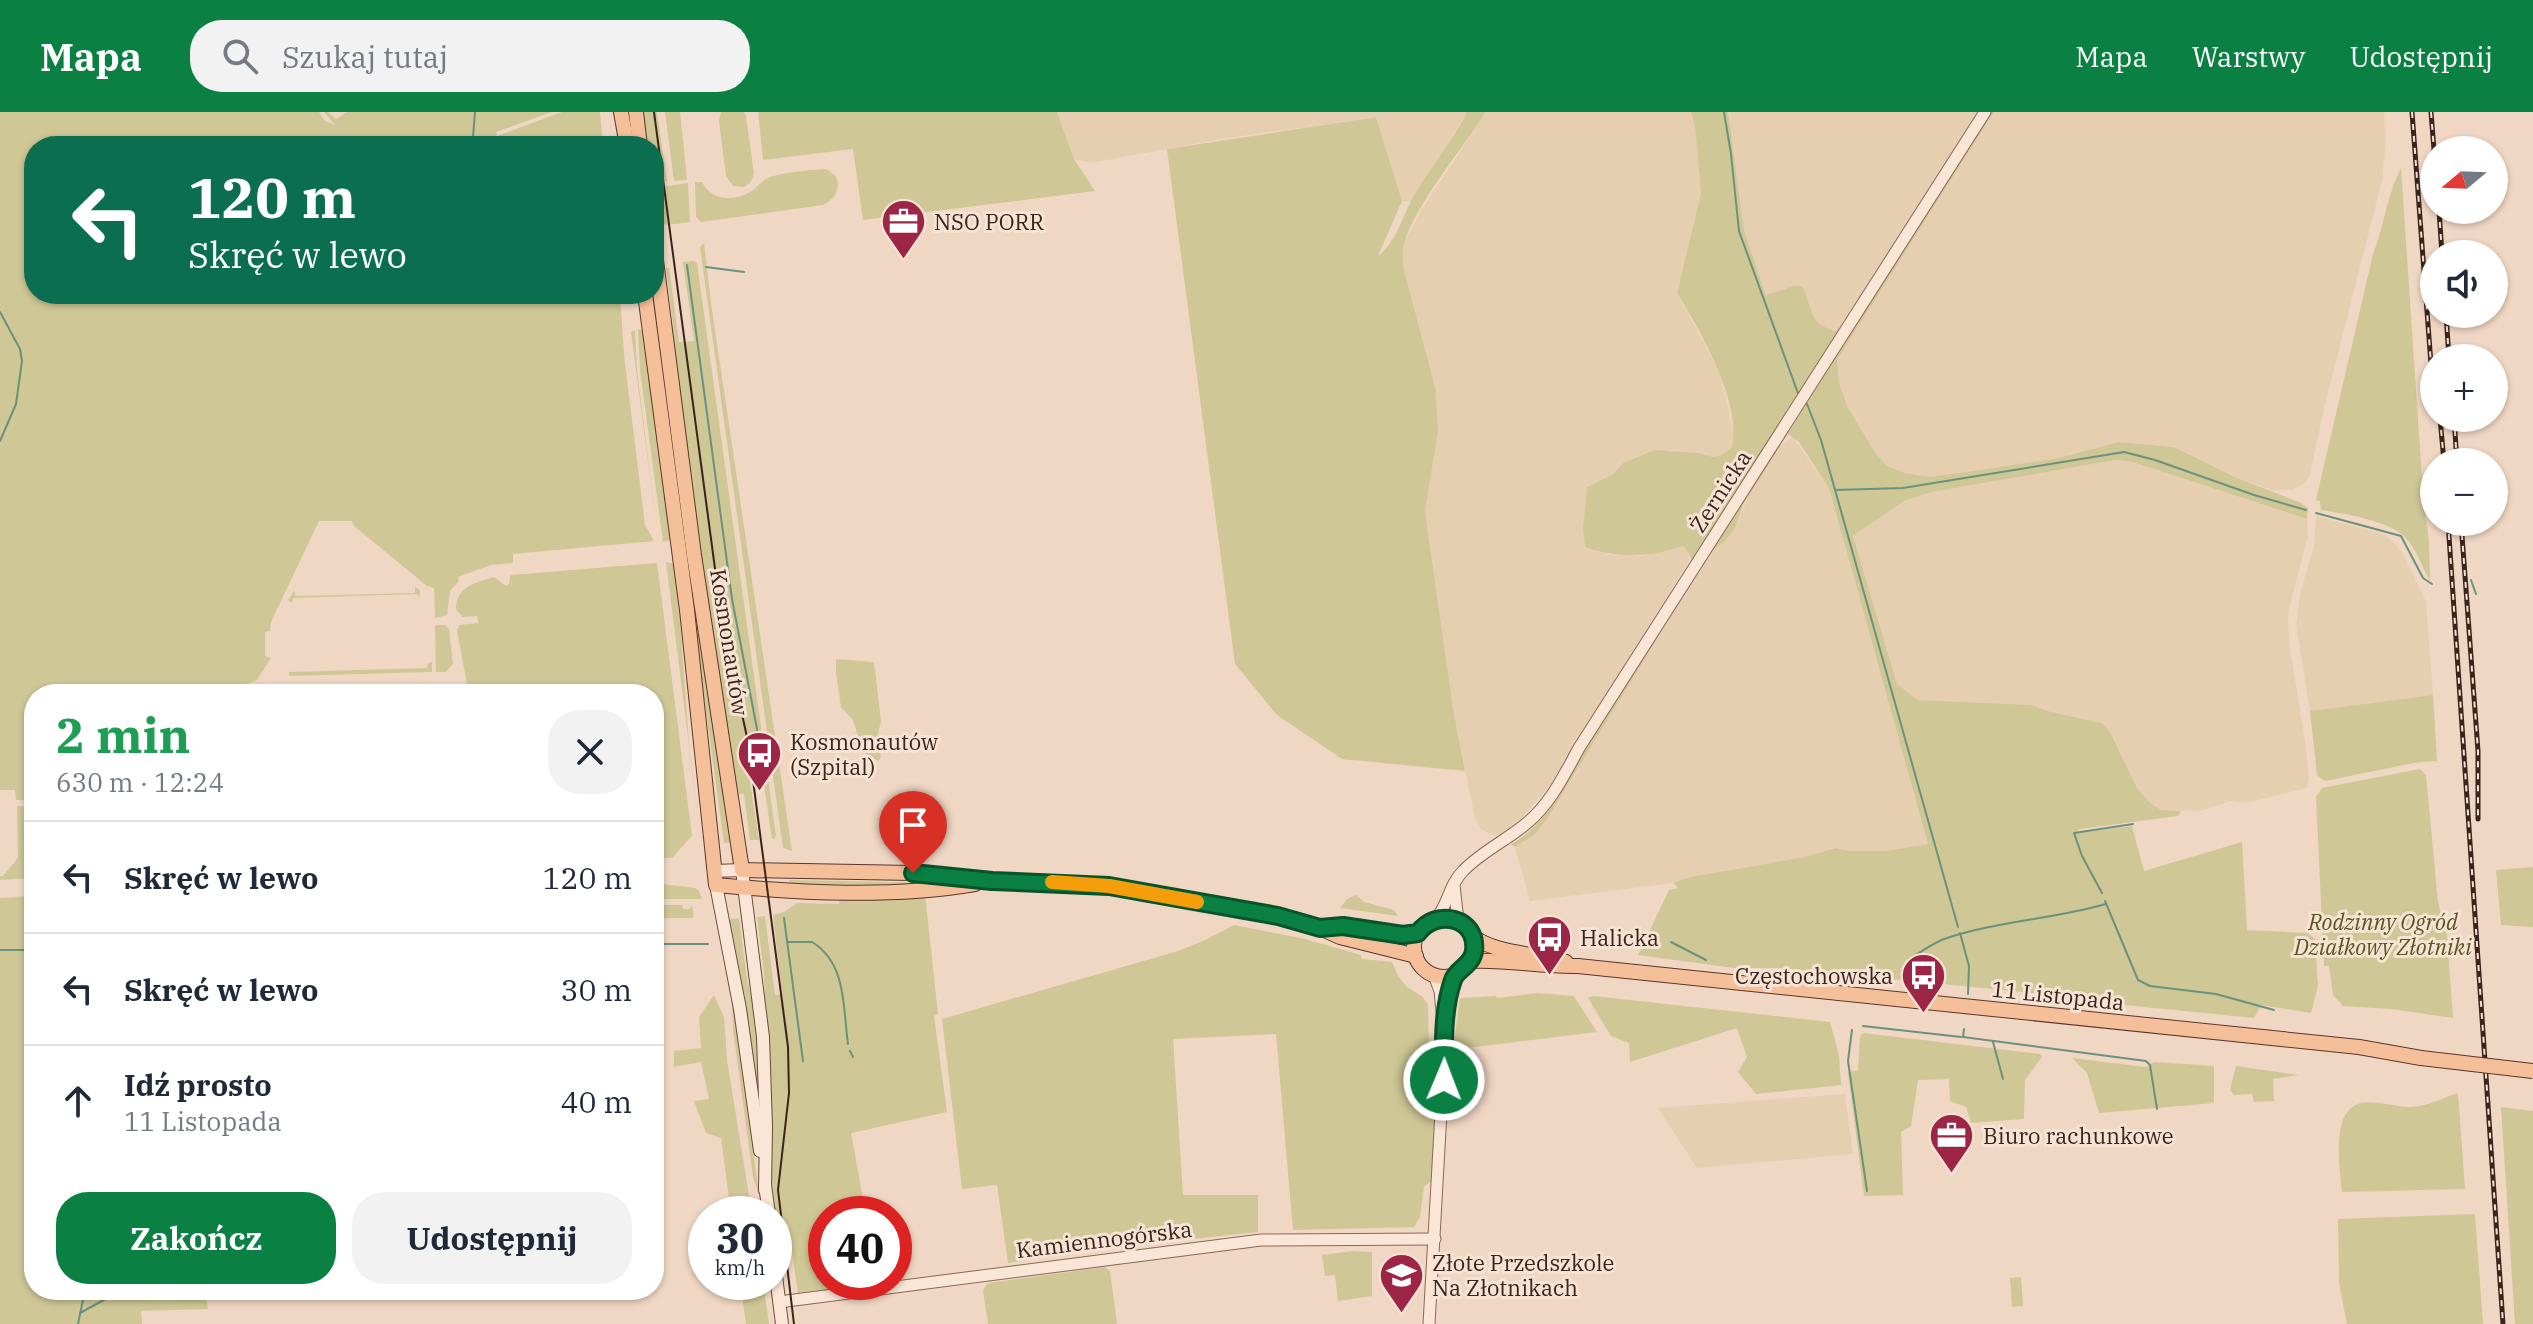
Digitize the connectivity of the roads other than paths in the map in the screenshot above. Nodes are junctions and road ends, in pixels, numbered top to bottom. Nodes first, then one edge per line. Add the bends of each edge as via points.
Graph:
1 (621, 112) edge
2 (636, 112) edge
3 (1985, 112) edge
4 (625, 136) edge
5 (639, 136) edge
6 (646, 304) edge
7 (662, 304) edge
8 (742, 870) junction
9 (715, 878) junction
10 (992, 881) junction
11 (1454, 884) junction
12 (744, 888) junction
13 (1436, 919) junction
14 (1458, 921) junction
15 (1320, 928) junction
16 (1418, 933) junction
17 (1471, 934) junction
18 (1416, 956) junction
19 (1471, 961) junction
20 (1578, 966) junction
21 (1434, 975) junction
22 (1454, 975) junction
23 (1445, 1021) junction
24 (2533, 1071) edge
25 (765, 1190) junction
26 (766, 1196) edge
27 (1435, 1239) junction
28 (779, 1302) joint
29 (782, 1324) edge
30 (1429, 1324) edge

1 - 4 main road
2 - 5 main road
3 - 11 street, Żernicka via 1554,793 1531,820 1464,869
6 - 9 main road, Kosmonautów via 687,610
7 - 8 main road, Kosmonautów
8 - 9 main road
8 - 10 main road via 913,873
8 - 12 main road, Kosmonautów
9 - 12 main road
9 - 25 main road, Kosmonautów
10 - 12 main road via 868,892
10 - 15 main road via 1109,886
11 - 13 street
11 - 14 street
12 - 25 main road, Kosmonautów via 763,1037
13 - 14 main road
13 - 16 main road
14 - 17 main road
15 - 16 main road
15 - 18 main road
16 - 18 main road
17 - 19 main road
17 - 20 main road, 11 Listopada via 1485,945
18 - 21 main road
19 - 20 main road, 11 Listopada
19 - 22 main road
20 - 24 main road, 11 Listopada, bridge via 2359,1047
21 - 22 main road
21 - 23 street
22 - 23 street
23 - 27 street
25 - 26 main road, Kosmonautów
27 - 28 street, Kamiennogórska via 1261,1240
27 - 30 street
28 - 29 main road

